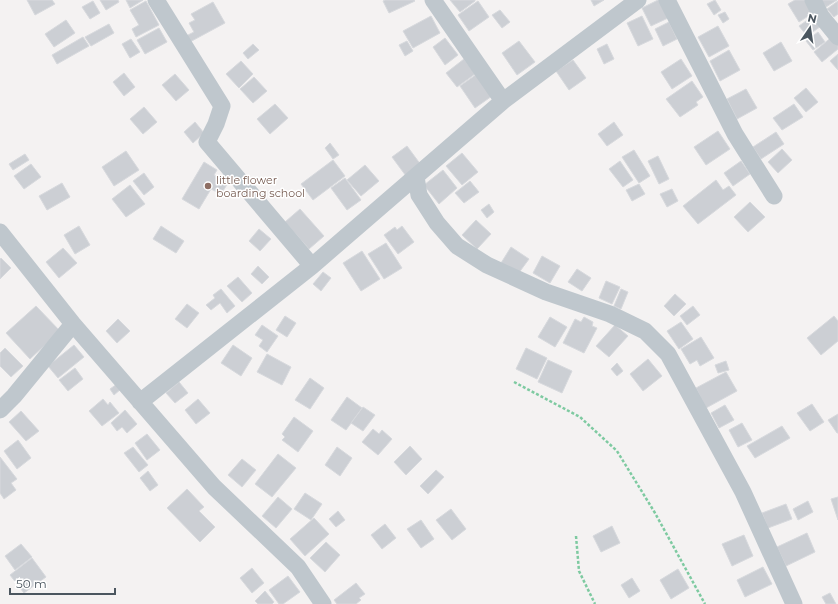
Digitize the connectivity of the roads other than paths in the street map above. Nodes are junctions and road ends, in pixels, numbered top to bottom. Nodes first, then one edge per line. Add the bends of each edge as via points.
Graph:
1 (156, 0) edge
2 (433, 0) edge
3 (667, 0) edge
4 (813, 0) edge
5 (630, 2) edge
6 (838, 37) edge
7 (503, 101) junction
8 (416, 177) junction
9 (774, 196) dead end
10 (0, 232) edge
11 (312, 266) junction
12 (73, 324) junction
13 (140, 402) junction
14 (0, 410) edge
15 (323, 604) edge
16 (794, 604) edge

1 - 11 street via 222,106 207,142
2 - 7 street
3 - 9 street via 735,134
4 - 6 street via 821,16
5 - 7 street
7 - 8 street
8 - 11 street
8 - 16 street via 420,194 437,223 457,246 487,265 546,292 610,314 645,331 668,354 743,492
10 - 12 street
11 - 13 street
12 - 13 street
12 - 14 street
13 - 15 street via 214,487 298,567

